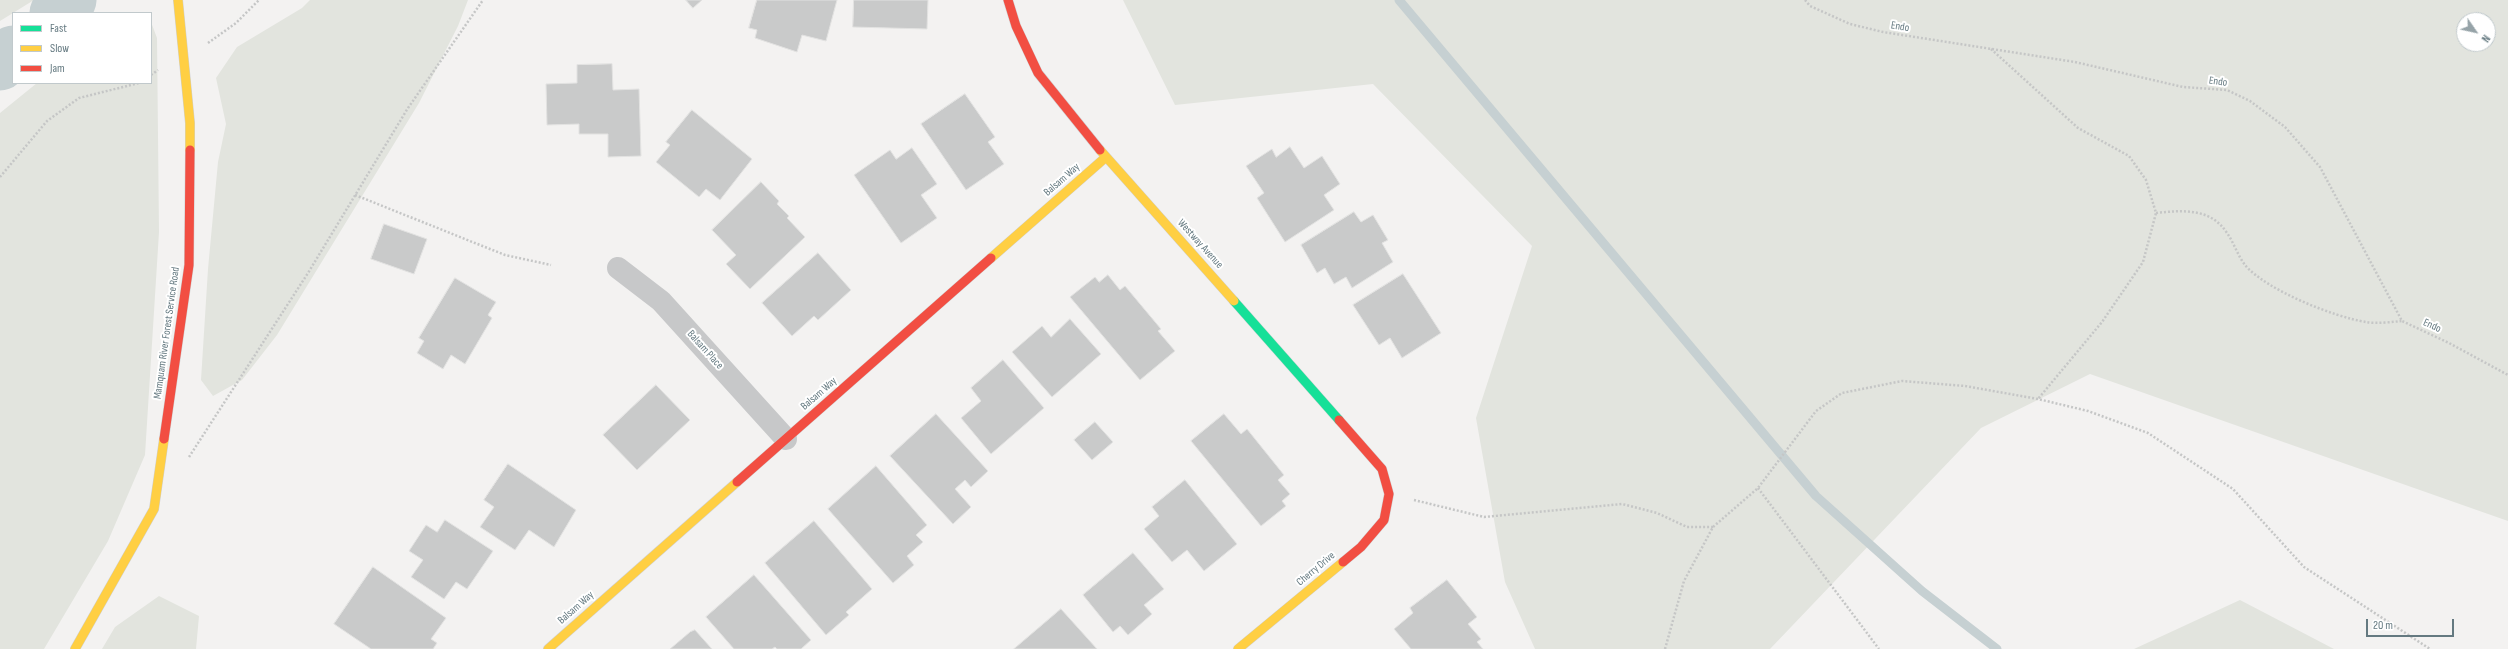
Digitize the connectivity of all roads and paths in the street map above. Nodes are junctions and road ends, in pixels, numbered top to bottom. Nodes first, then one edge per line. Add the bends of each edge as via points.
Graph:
1 (178, 0) edge
2 (259, 0) edge
3 (483, 0) edge
4 (1008, 0) edge
5 (1805, 0) edge
6 (1991, 49) junction
7 (184, 51) junction
8 (135, 84) edge
9 (1106, 157) junction
10 (0, 177) edge
11 (355, 195) junction
12 (2156, 213) junction
13 (551, 265) dead end
14 (618, 268) dead end
15 (2402, 322) junction
16 (2508, 375) edge
17 (2038, 399) junction
18 (786, 439) junction
19 (185, 463) dead end
20 (1758, 488) junction
21 (1389, 494) junction
22 (1713, 527) junction
23 (75, 649) edge
24 (548, 649) edge
25 (1238, 649) edge
26 (1665, 649) edge
27 (1879, 649) edge
28 (2430, 649) edge

1 - 7 street, Mamquam River Forest Service Road
2 - 7 path via 212,42
3 - 11 path via 408,108
4 - 9 street, Westway Avenue via 1016,26 1038,72
5 - 6 path, Endo via 1810,6 1850,24 1883,32
6 - 12 path via 2078,128 2129,156 2146,180
6 - 15 path, Endo via 2075,62 2183,87 2227,90 2250,101 2285,127 2320,167
7 - 23 street, Mamquam River Forest Service Road via 190,123 189,266 154,509
8 - 10 path via 79,98 47,121
9 - 18 street, Balsam Way
9 - 21 street, Westway Avenue via 1363,446 1382,469
11 - 13 path via 505,255
11 - 19 path via 229,398
12 - 15 path via 2187,210 2213,218 2227,232 2246,265 2279,290 2318,307 2366,322
12 - 17 path via 2143,262 2102,322
14 - 18 street, Balsam Place via 661,301
15 - 16 path, Endo via 2449,343
17 - 20 path via 1965,386 1902,381 1842,393 1816,411
17 - 28 path via 2088,411 2154,437 2233,489 2304,567
18 - 24 street, Balsam Way
20 - 22 path
20 - 27 path
21 - 22 path via 1484,517 1622,504 1657,513 1687,527
21 - 25 street, Cherry Drive via 1384,520 1361,547
22 - 26 path via 1684,581

